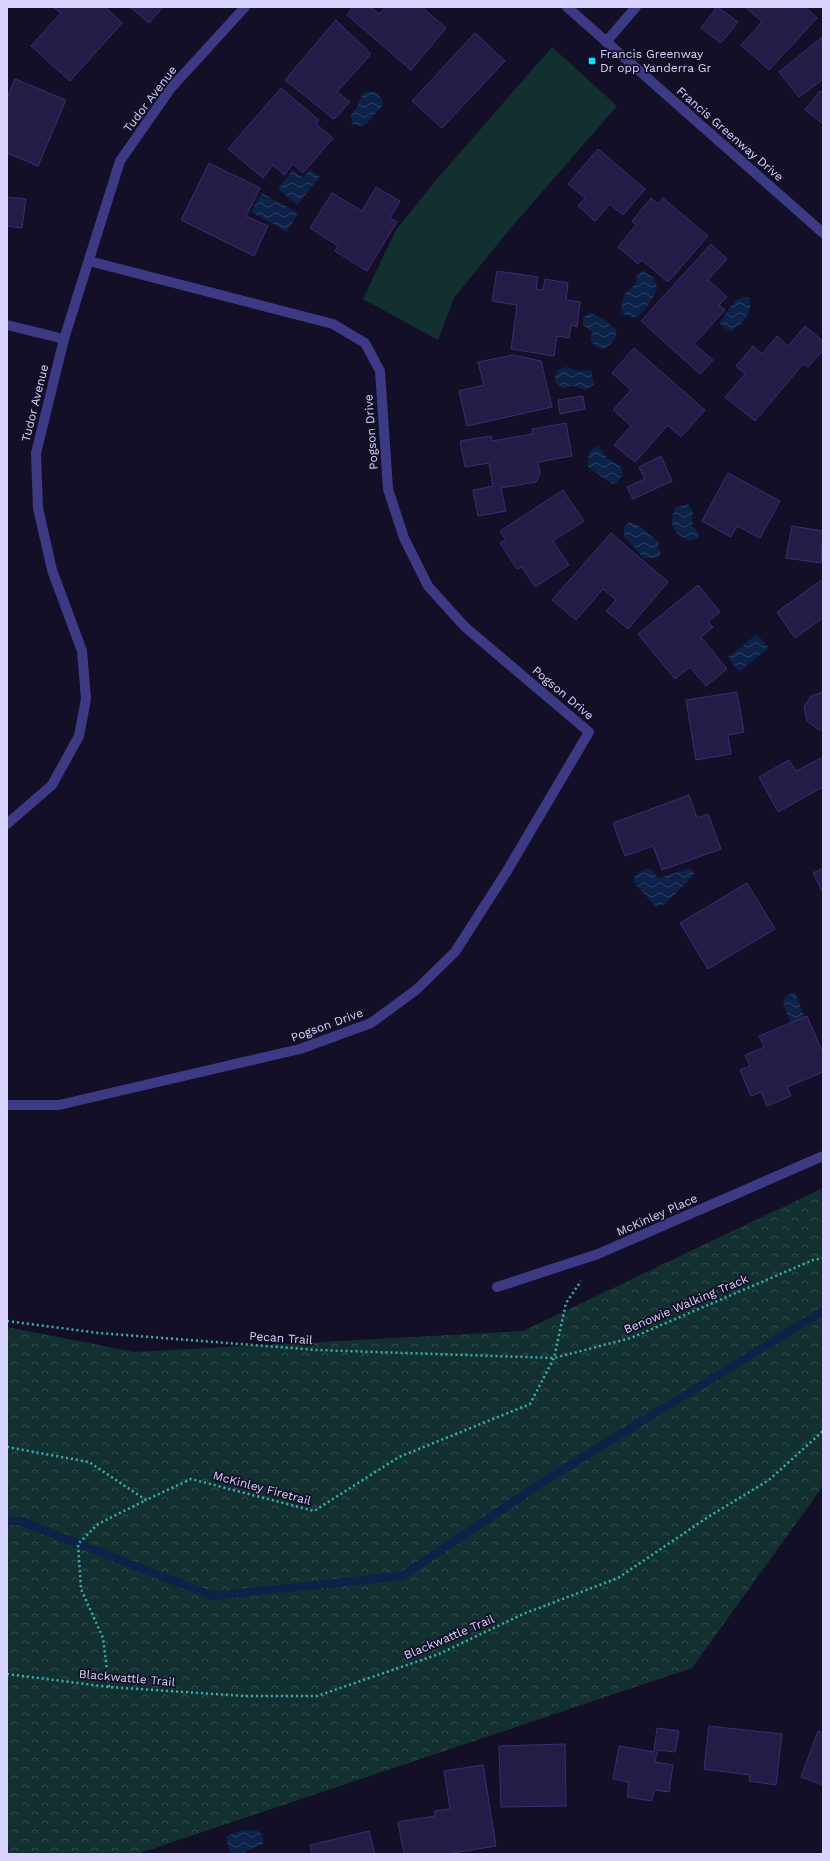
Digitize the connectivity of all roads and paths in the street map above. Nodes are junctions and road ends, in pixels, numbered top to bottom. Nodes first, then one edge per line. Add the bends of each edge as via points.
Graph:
1 (245, 7) edge
2 (567, 7) edge
3 (636, 7) edge
4 (606, 42) junction
5 (823, 233) edge
6 (89, 261) junction
7 (7, 325) edge
8 (64, 339) junction
9 (7, 824) edge
10 (7, 1105) edge
11 (823, 1156) edge
12 (598, 1254) junction
13 (823, 1258) edge
14 (497, 1287) dead end
15 (7, 1321) edge
16 (554, 1358) junction
17 (823, 1431) edge
18 (7, 1447) edge
19 (146, 1500) junction
20 (7, 1674) edge
21 (109, 1687) junction

1 - 6 street, Tudor Avenue via 171,88 120,161
2 - 4 street, Francis Greenway Drive
3 - 4 street
4 - 5 street, Francis Greenway Drive
6 - 8 street, Tudor Avenue
6 - 10 street, Pogson Drive via 333,324 365,343 380,371 388,489 404,538 428,586 465,627 589,732 507,871 455,952 416,990 371,1023 300,1049 59,1105
7 - 8 street
8 - 9 street, Tudor Avenue via 36,453 38,508 52,570 82,651 86,699 79,736 52,785
11 - 12 street, McKinley Place
12 - 14 street, McKinley Place
12 - 16 path, McKinley Firetrail via 566,1303
13 - 16 path, Benowie Walking Track via 631,1338
15 - 16 path, Pecan Trail via 99,1333 317,1350
16 - 19 path, McKinley Firetrail via 530,1404 399,1457 314,1512 191,1479
17 - 21 path, Blackwattle Trail via 769,1480 708,1517 618,1578 523,1614 439,1654 317,1696 245,1696
18 - 19 path via 89,1462
19 - 21 path, McKinley Firetrail via 98,1524 78,1544 81,1589 103,1638
20 - 21 path, Blackwattle Trail

